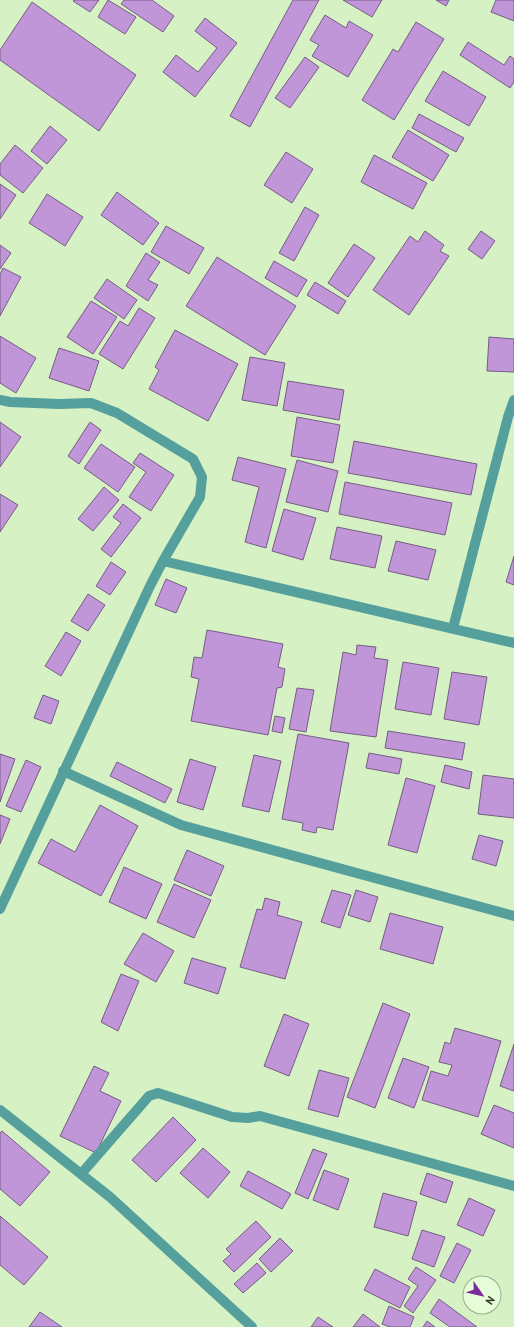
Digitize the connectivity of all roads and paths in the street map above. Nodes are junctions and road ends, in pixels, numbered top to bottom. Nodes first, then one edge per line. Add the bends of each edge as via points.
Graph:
1 (0, 400) edge
2 (514, 400) edge
3 (163, 561) junction
4 (453, 628) junction
5 (514, 643) edge
6 (63, 771) junction
7 (0, 909) edge
8 (514, 916) edge
9 (0, 1110) edge
10 (81, 1174) junction
11 (514, 1186) edge
12 (252, 1327) edge

1 - 3 street via 59,404 92,403 117,413 193,459 202,477 200,497
2 - 4 street
3 - 4 street
3 - 6 street
4 - 5 street
6 - 7 street
6 - 8 street via 180,825
9 - 10 street
10 - 11 street via 149,1096 158,1093 232,1117 260,1116
10 - 12 street via 110,1197

